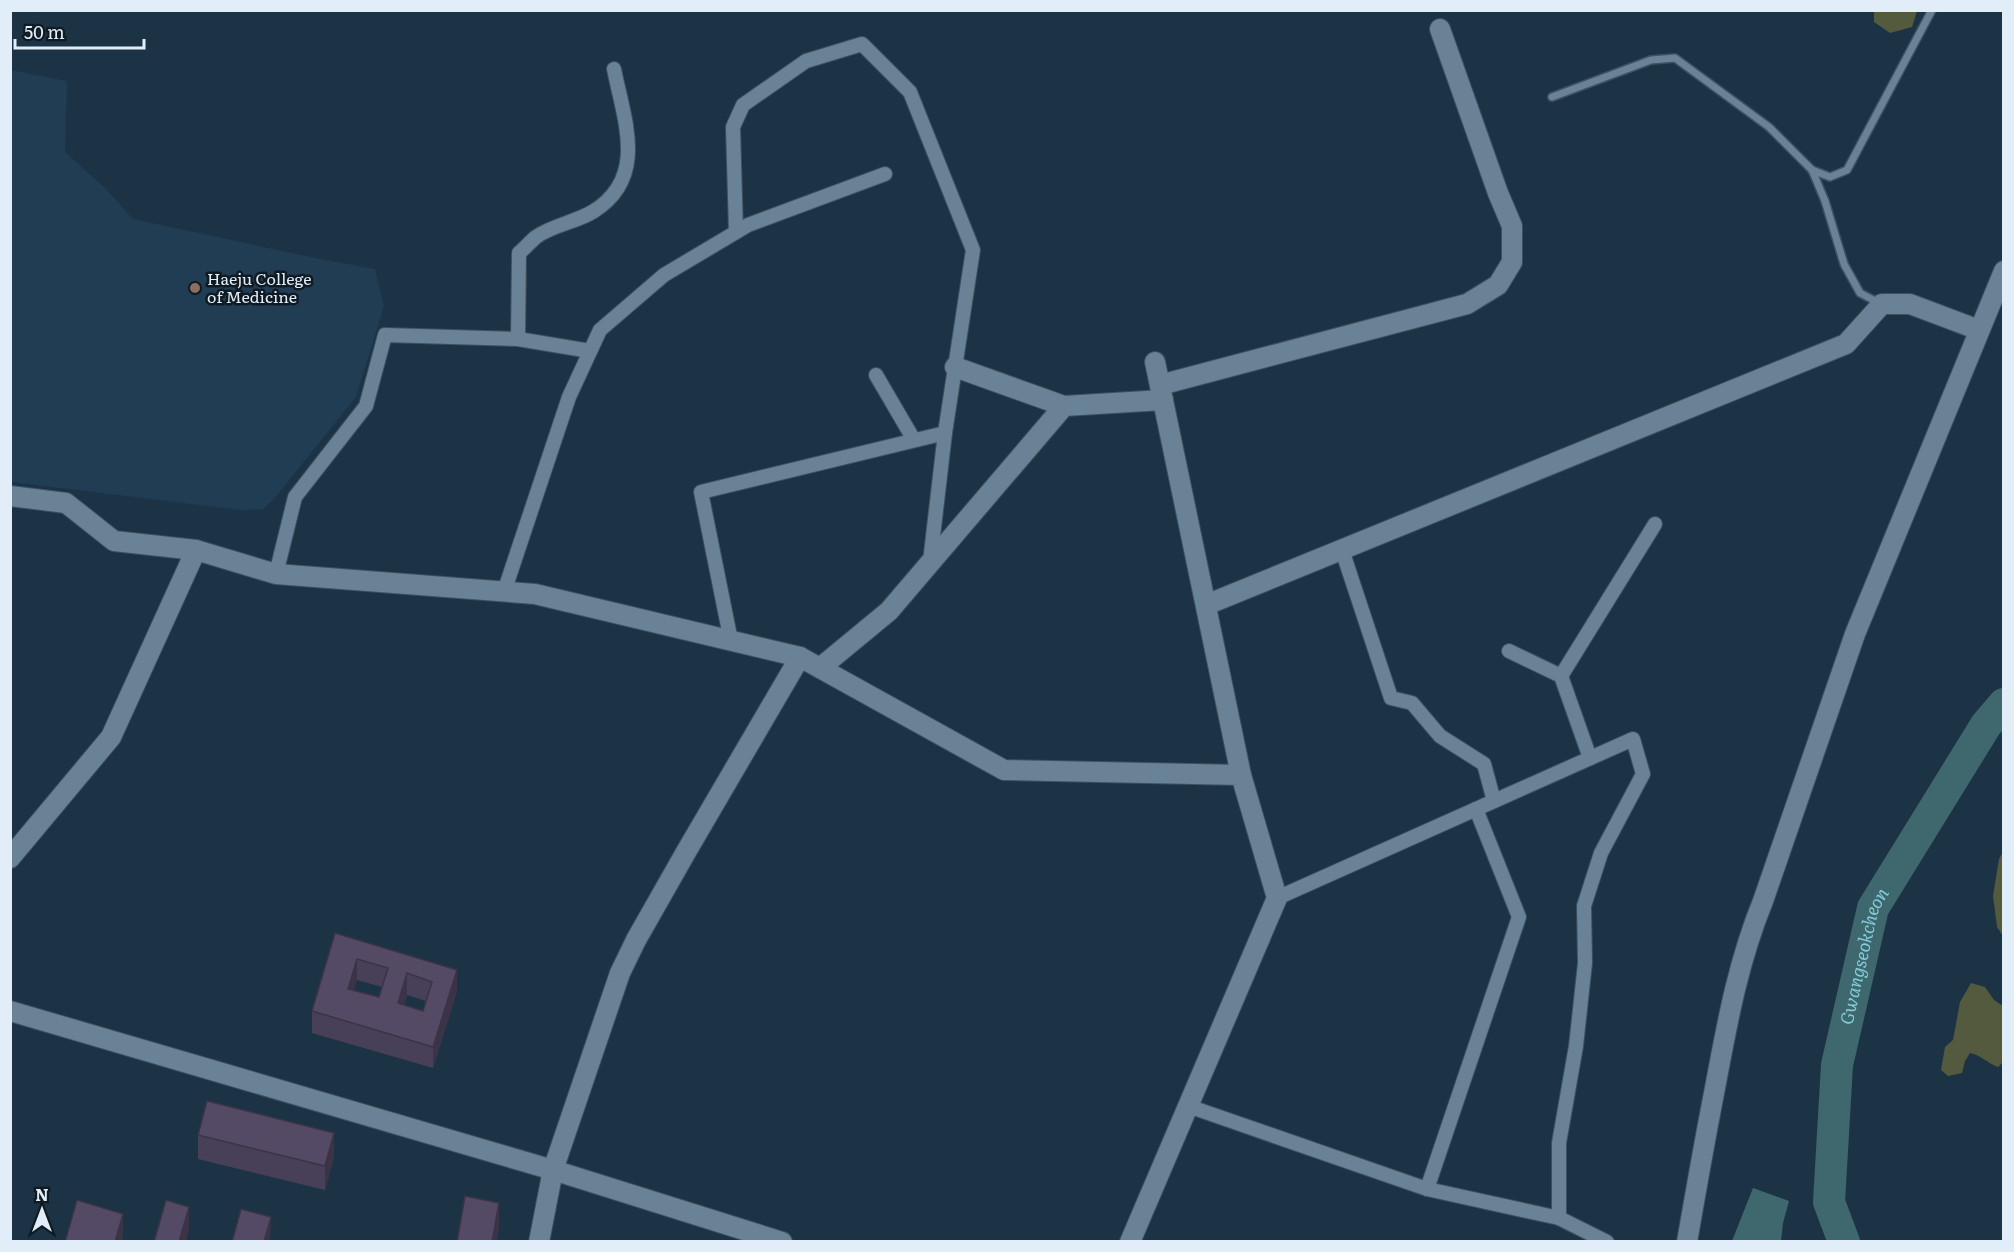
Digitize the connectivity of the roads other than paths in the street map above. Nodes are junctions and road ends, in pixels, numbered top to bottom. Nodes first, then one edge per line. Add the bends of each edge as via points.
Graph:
1 (1932, 10) edge
2 (1440, 29) dead end
3 (614, 69) dead end
4 (1552, 98) dead end
5 (1812, 170) junction
6 (885, 174) dead end
7 (736, 232) junction
8 (2004, 272) edge
9 (1882, 304) junction
10 (1979, 330) junction
11 (518, 339) junction
12 (590, 351) junction
13 (1155, 362) dead end
14 (955, 367) junction
15 (876, 375) dead end
16 (1162, 392) junction
17 (1064, 406) junction
18 (945, 433) junction
19 (915, 440) junction
20 (10, 496) edge
21 (1655, 524) dead end
22 (196, 550) junction
23 (1342, 550) junction
24 (930, 562) junction
25 (276, 574) junction
26 (504, 592) junction
27 (1206, 605) junction
28 (731, 641) junction
29 (1509, 651) dead end
30 (800, 657) junction
31 (820, 668) junction
32 (1561, 676) junction
33 (1590, 758) junction
34 (1241, 775) junction
35 (1494, 801) junction
36 (1476, 809) junction
37 (10, 858) edge
38 (1277, 898) junction
39 (10, 1011) edge
40 (1188, 1106) junction
41 (553, 1170) junction
42 (1427, 1189) junction
43 (1559, 1218) junction
44 (539, 1242) edge
45 (782, 1242) edge
46 (1130, 1242) edge
47 (1607, 1242) edge
48 (1687, 1242) edge

1 - 5 lane via 1847,170 1830,177
2 - 16 street via 1512,226 1512,262 1498,285 1467,304
3 - 11 street via 628,141 628,167 617,192 594,211 536,237 519,254
4 - 5 lane via 1651,60 1675,58 1769,127
5 - 9 lane via 1844,264 1860,293
6 - 7 street
7 - 12 street via 664,275 600,330
7 - 14 street via 733,127 743,105 806,61 861,44 910,92 973,250
8 - 10 street
9 - 10 street via 1910,304
9 - 23 street via 1846,344
10 - 48 street via 1855,634 1749,935 1727,1020
11 - 12 street
11 - 25 street via 385,335 366,406 296,497
12 - 26 street via 569,397
13 - 16 street
14 - 17 street
14 - 18 street
15 - 19 street
16 - 17 street
16 - 27 street
17 - 24 street
18 - 19 street
18 - 24 street
19 - 28 street via 701,492
20 - 22 street via 66,503 114,541
21 - 32 street
22 - 25 street
22 - 37 street via 111,737
23 - 27 street
23 - 35 street via 1391,698 1412,703 1440,736 1484,764
24 - 31 street via 889,611
25 - 26 street
26 - 28 street via 535,594
27 - 34 street
28 - 30 street
29 - 32 street
30 - 31 street
30 - 41 street via 620,973
31 - 34 street via 1004,770
32 - 33 street
33 - 35 street
33 - 43 street via 1633,739 1643,774 1600,853 1584,906 1585,963 1559,1143
34 - 38 street
35 - 36 street
36 - 38 street
36 - 42 street via 1519,917
38 - 40 street
39 - 41 street
40 - 42 street
40 - 46 street
41 - 44 street
41 - 45 street
42 - 43 street
43 - 47 street

